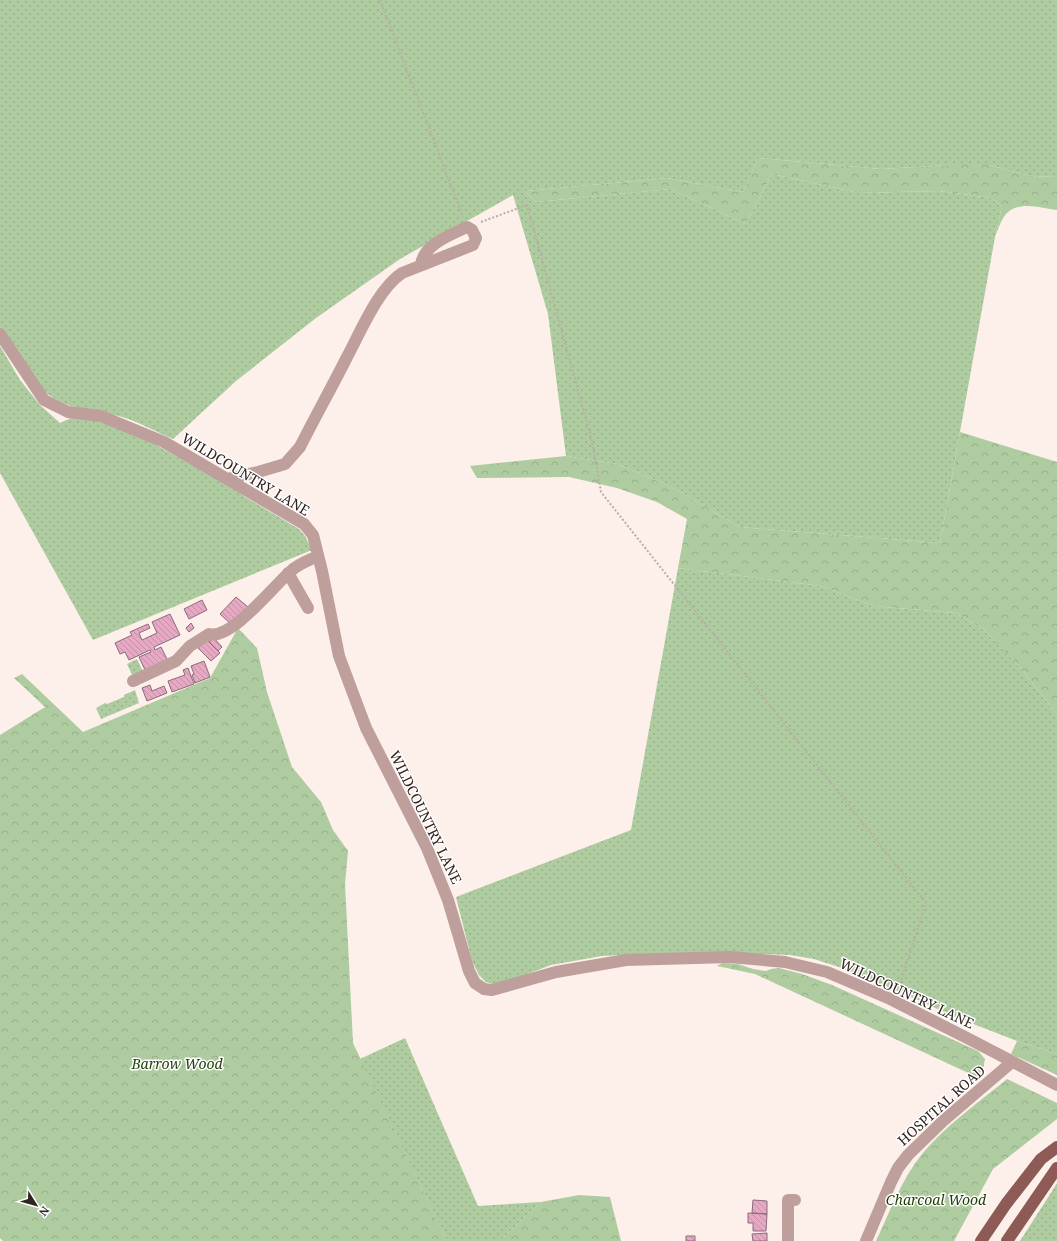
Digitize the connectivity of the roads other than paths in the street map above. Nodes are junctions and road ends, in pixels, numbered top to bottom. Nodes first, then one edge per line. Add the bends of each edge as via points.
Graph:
1 (421, 265) junction
2 (0, 334) edge
3 (227, 479) junction
4 (318, 556) junction
5 (288, 573) junction
6 (308, 608) dead end
7 (133, 681) dead end
8 (1012, 1062) junction
9 (1052, 1083) edge
10 (1057, 1147) edge
11 (1057, 1168) edge
12 (795, 1200) dead end
13 (788, 1241) edge
14 (866, 1241) edge
15 (981, 1241) edge
16 (1007, 1241) edge

1 - 1 street via 426,252 443,240 467,227 472,230 476,238 473,245
1 - 3 street via 402,273 386,287 300,448 285,464
2 - 3 street, WILDCOUNTRY LANE via 44,400 68,412 101,416 164,442
3 - 4 street, WILDCOUNTRY LANE via 304,524 313,535
4 - 5 street
4 - 8 street, WILDCOUNTRY LANE via 339,656 366,728 427,848 448,900 475,983 484,989 492,990 556,972 626,960 730,957 785,962 827,972 894,1001
5 - 6 street
5 - 7 street via 232,628 214,636 209,634 190,646 176,661
8 - 9 street, WILDCOUNTRY LANE
8 - 14 street, HOSPITAL ROAD via 942,1121 908,1155 891,1182
10 - 15 main road via 1041,1159
11 - 16 main road
12 - 13 street via 788,1200

